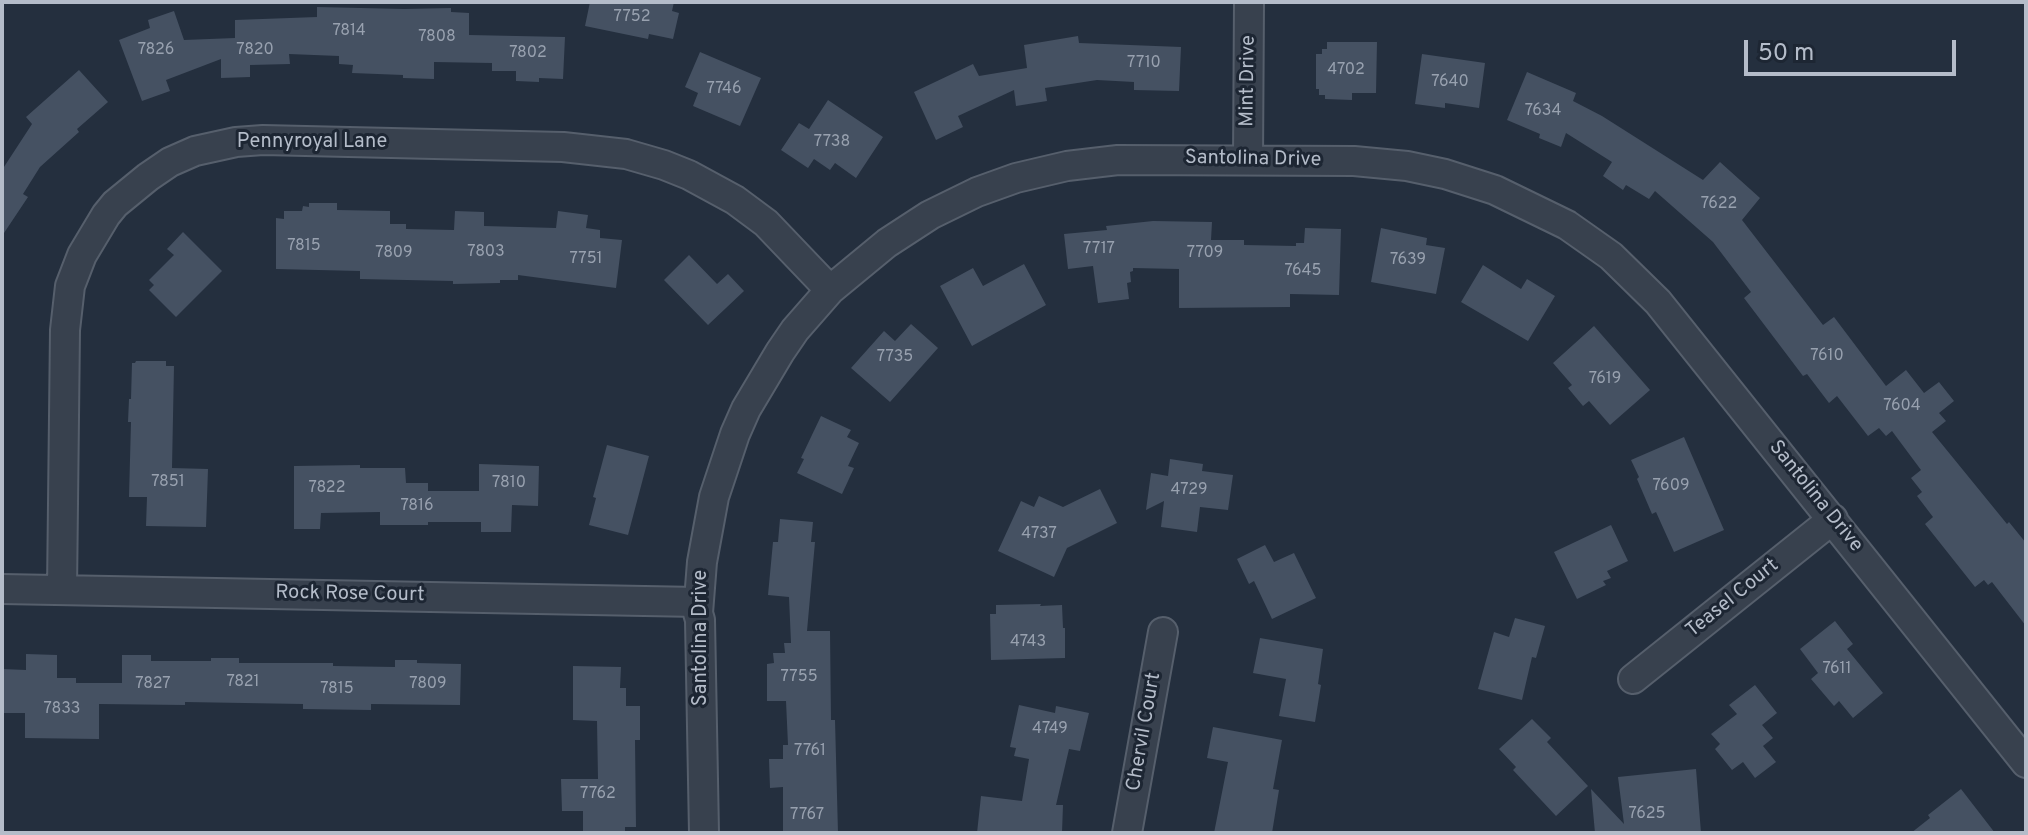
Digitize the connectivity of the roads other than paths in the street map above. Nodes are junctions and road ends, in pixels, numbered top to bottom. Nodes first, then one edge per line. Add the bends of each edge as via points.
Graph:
1 (1249, 2) edge
2 (1248, 160) junction
3 (830, 290) junction
4 (1833, 519) junction
5 (2, 589) edge
6 (62, 590) junction
7 (698, 602) junction
8 (1163, 632) dead end
9 (1633, 679) dead end
10 (2026, 763) edge
11 (704, 833) edge
12 (1127, 833) edge

1 - 2 street, Mint Drive
2 - 3 street, Santolina Drive via 1106,160 1016,178 930,215
2 - 4 street, Santolina Drive via 1407,166 1495,190 1567,225 1611,256 1658,302
3 - 6 street, Pennyroyal Lane via 766,223 735,200 689,175 626,154 563,147 263,140 195,151 170,162 115,204 82,255 70,286
3 - 7 street, Santolina Drive via 780,352 735,434 714,497
4 - 9 street, Teasel Court
4 - 10 street, Santolina Drive
5 - 6 street, Rock Rose Court
6 - 7 street, Rock Rose Court
7 - 11 street, Santolina Drive
8 - 12 street, Chervil Court

